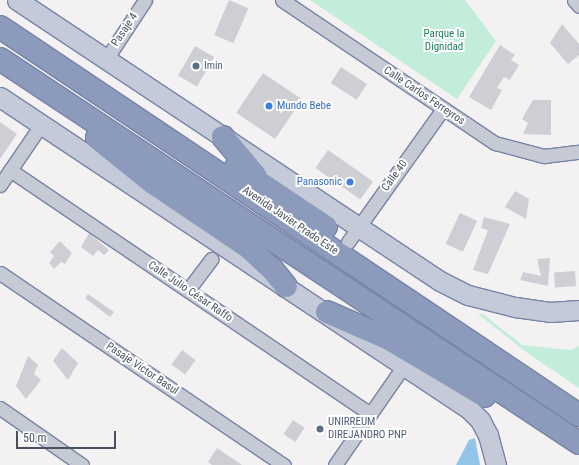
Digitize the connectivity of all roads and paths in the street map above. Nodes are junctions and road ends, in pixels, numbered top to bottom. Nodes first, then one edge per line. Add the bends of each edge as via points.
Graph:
1 (17, 0) edge
2 (146, 0) edge
3 (282, 0) edge
4 (574, 0) edge
5 (579, 6) edge
6 (0, 26) edge
7 (0, 59) edge
8 (105, 61) junction
9 (78, 79) junction
10 (40, 86) junction
11 (0, 97) edge
12 (443, 109) junction
13 (41, 125) junction
14 (223, 137) junction
15 (579, 152) edge
16 (10, 170) junction
17 (262, 184) junction
18 (0, 185) edge
19 (282, 197) junction
20 (332, 211) junction
21 (353, 235) junction
22 (211, 259) dead end
23 (0, 273) edge
24 (286, 286) junction
25 (188, 290) junction
26 (579, 310) edge
27 (327, 312) junction
28 (498, 360) junction
29 (405, 364) junction
30 (0, 408) edge
31 (370, 414) junction
32 (579, 415) edge
33 (550, 423) junction
34 (579, 443) edge
35 (82, 465) edge
36 (284, 465) edge
37 (335, 465) edge
38 (496, 465) edge

1 - 8 main road
2 - 8 street, Pasaje 4
3 - 12 street, Calle Carlos Ferreyros
4 - 5 street
6 - 9 highway, Avenida Javier Prado Este
7 - 10 highway
8 - 14 main road
9 - 17 highway via 143,106
9 - 28 highway, Avenida Javier Prado Este
10 - 24 highway via 120,158 261,258
10 - 33 highway
11 - 13 main road
12 - 15 street, Calle Carlos Ferreyros via 495,143 544,156
12 - 21 street, Calle 40
13 - 16 street
13 - 24 main road
14 - 17 highway
14 - 20 main road
16 - 18 street
16 - 25 street, Calle Julio César Raffo
17 - 19 highway
19 - 20 highway
19 - 21 highway
20 - 21 main road
21 - 26 main road via 468,295 531,310
21 - 28 highway
22 - 25 street
23 - 36 street, Pasaje Víctor Basul
24 - 27 main road
25 - 31 street, Calle Julio César Raffo
27 - 29 main road
27 - 33 highway via 391,340 497,404
28 - 32 highway, Avenida Javier Prado Este
29 - 31 street
29 - 38 main road via 476,414 488,435
30 - 35 street
31 - 37 street
33 - 34 highway

